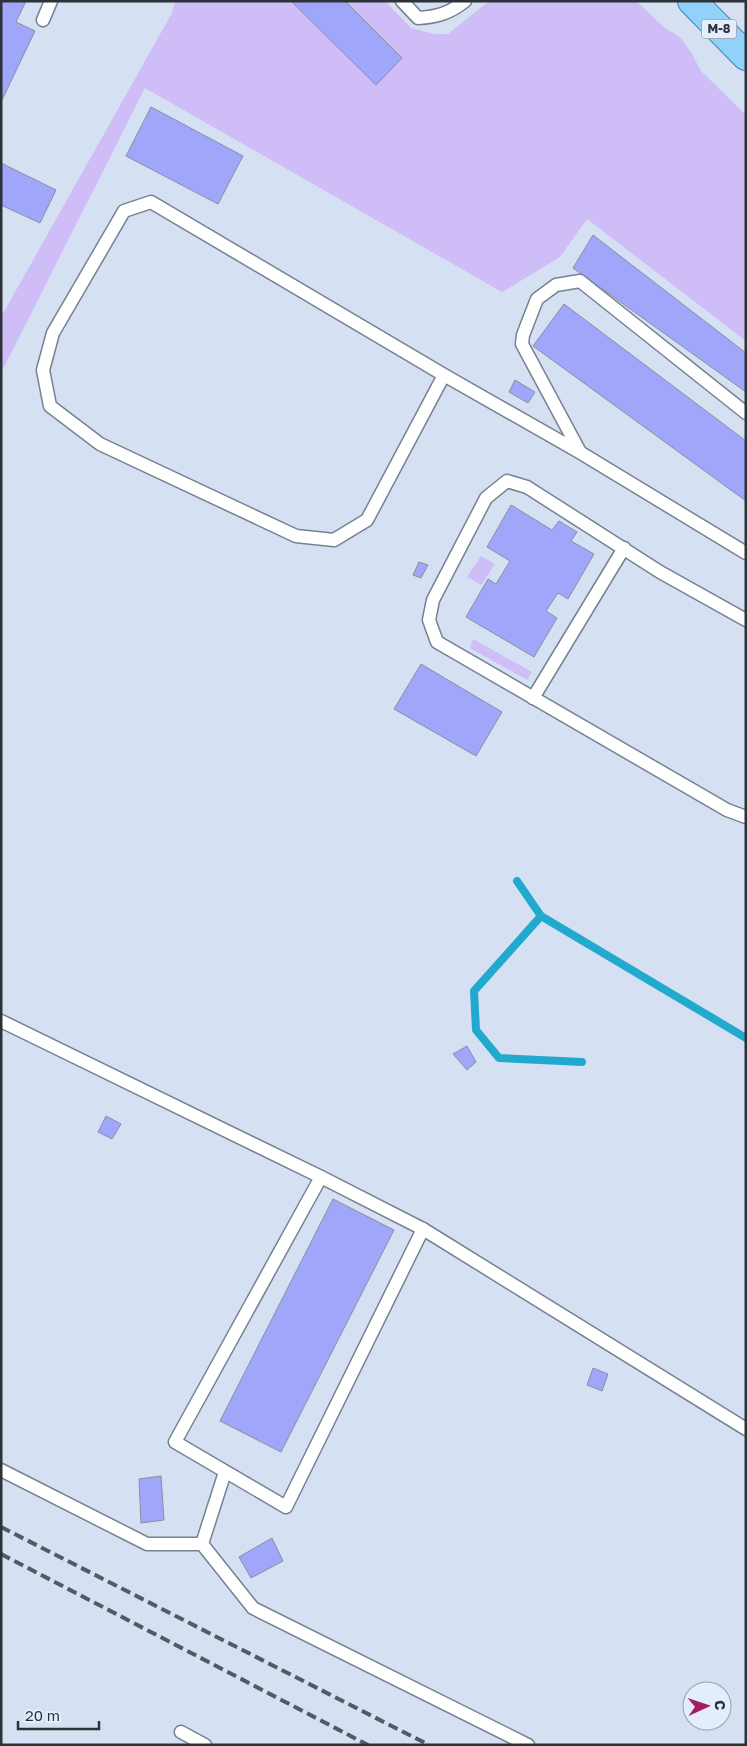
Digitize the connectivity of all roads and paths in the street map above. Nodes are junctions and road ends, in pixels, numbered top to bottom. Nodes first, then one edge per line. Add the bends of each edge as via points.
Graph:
1 (51, 1) edge
2 (402, 1) edge
3 (465, 1) edge
4 (692, 1) edge
5 (43, 20) dead end
6 (746, 56) edge
7 (444, 374) junction
8 (746, 413) edge
9 (581, 453) junction
10 (624, 548) junction
11 (746, 553) edge
12 (746, 620) edge
13 (533, 698) junction
14 (746, 817) edge
15 (1, 1021) edge
16 (321, 1177) junction
17 (423, 1229) junction
18 (746, 1429) edge
19 (1, 1470) edge
20 (225, 1472) junction
21 (202, 1544) junction
22 (181, 1732) dead end
23 (205, 1745) edge
24 (528, 1745) edge

1 - 5 lane
2 - 3 lane via 418,18 436,17
4 - 6 main road, М-8
7 - 7 lane via 151,202 124,211 53,333 43,370 50,406 100,444 296,536 334,540 366,520
7 - 9 lane
8 - 9 lane via 580,281 556,285 537,299 522,344
9 - 11 lane
10 - 12 lane
10 - 13 lane
10 - 13 lane via 527,487 507,481 486,498 433,600 429,620 437,642
13 - 14 lane via 727,810
15 - 16 lane
16 - 17 lane
16 - 20 lane via 175,1442
17 - 18 lane
17 - 20 lane via 286,1507
19 - 21 lane via 147,1544
20 - 21 lane
21 - 24 lane via 253,1608
22 - 23 lane

